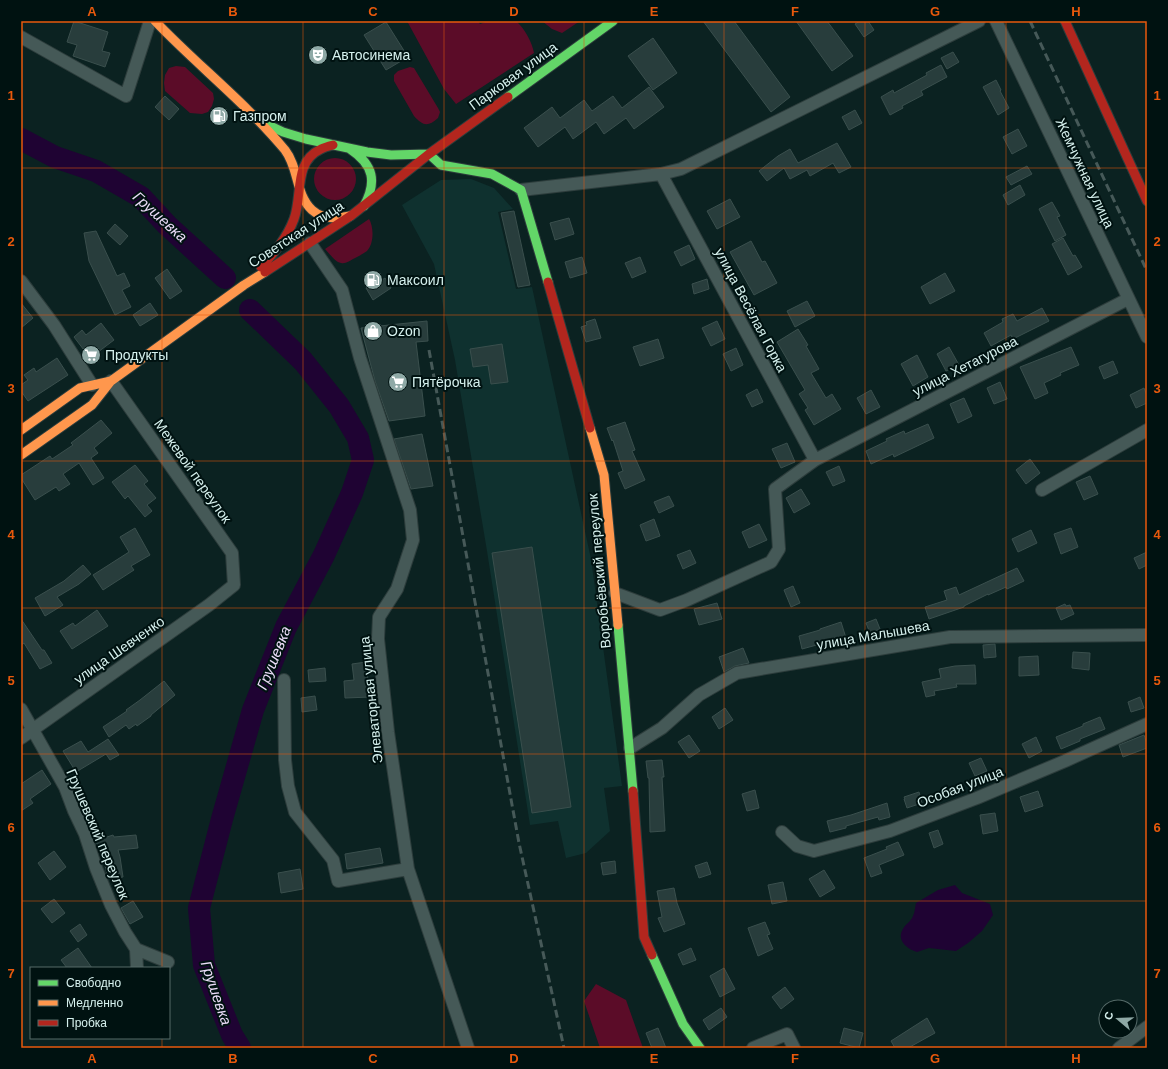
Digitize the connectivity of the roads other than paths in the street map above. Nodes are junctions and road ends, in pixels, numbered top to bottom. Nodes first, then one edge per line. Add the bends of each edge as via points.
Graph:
1 (613, 21) edge
2 (980, 21) edge
3 (996, 21) edge
4 (1065, 21) edge
5 (157, 22) edge
6 (21, 37) edge
7 (258, 120) junction
8 (333, 145) junction
9 (348, 147) junction
10 (429, 154) junction
11 (661, 174) junction
12 (299, 184) junction
13 (521, 190) junction
14 (1147, 201) edge
15 (363, 207) junction
16 (352, 215) junction
17 (310, 243) junction
18 (21, 281) edge
19 (244, 285) junction
20 (1128, 299) junction
21 (1147, 337) edge
22 (111, 381) junction
23 (92, 385) junction
24 (21, 430) edge
25 (1147, 430) edge
26 (21, 455) edge
27 (815, 460) junction
28 (1042, 490) dead end
29 (234, 585) joint
30 (615, 593) junction
31 (1147, 635) edge
32 (284, 680) dead end
33 (21, 709) edge
34 (1147, 724) edge
35 (32, 730) junction
36 (21, 738) edge
37 (630, 748) junction
38 (782, 832) dead end
39 (408, 869) junction
40 (136, 949) junction
41 (168, 962) dead end
42 (136, 967) edge
43 (1147, 1027) edge
44 (468, 1048) edge
45 (700, 1048) edge
46 (753, 1048) edge
47 (794, 1048) edge
48 (1119, 1048) edge

1 - 10 main road, Парковая улица
2 - 11 street via 681,169
3 - 20 street, Жемчужная улица
4 - 14 main road
5 - 6 street via 126,96
5 - 7 main road
7 - 8 main road via 283,132
7 - 12 main road via 292,160
8 - 9 main road
8 - 12 main road via 320,149 308,158 301,170
9 - 10 main road via 391,155
9 - 15 main road via 360,155 369,166 372,180 370,194
10 - 13 main road via 441,165 492,174
10 - 15 main road, Парковая улица
11 - 13 street
11 - 27 street, улица Весёлая Горка
12 - 16 main road via 303,198 311,210 324,217 338,219
12 - 19 main road, Советская улица via 299,201 286,236
13 - 30 main road, Воробьёвский переулок via 604,475
15 - 16 main road, Советская улица
16 - 17 main road, Советская улица
17 - 19 main road, Советская улица
17 - 39 street, Элеваторная улица via 342,290 360,358 410,510 413,540 397,589 379,617 378,639 388,732
18 - 23 street via 54,325
19 - 22 main road, Советская улица
20 - 21 street, Жемчужная улица
20 - 27 street, улица Хетагурова
22 - 23 main road, Советская улица
22 - 26 main road, Советская улица via 92,405
22 - 29 street, Межевой переулок via 232,552
23 - 24 main road, Советская улица via 80,388
25 - 28 street
27 - 30 street, улица Хетагурова via 775,489 779,549 771,562 660,610
29 - 35 street, улица Шевченко
30 - 37 main road, Воробьёвский переулок
31 - 37 street, улица Малышева via 950,637 737,673 698,695 662,728
32 - 39 street via 285,760 288,786 295,812 333,860 338,881
33 - 35 street, Грушевский переулок
34 - 38 street, Особая улица via 1065,762 890,831 814,851 797,846
35 - 36 street, улица Шевченко
35 - 40 street, Грушевский переулок via 64,786 111,905
37 - 45 main road, Воробьёвский переулок via 644,937 683,1024
39 - 44 street, Элеваторная улица
40 - 41 street
40 - 42 street
43 - 48 street
46 - 47 street via 787,1034

